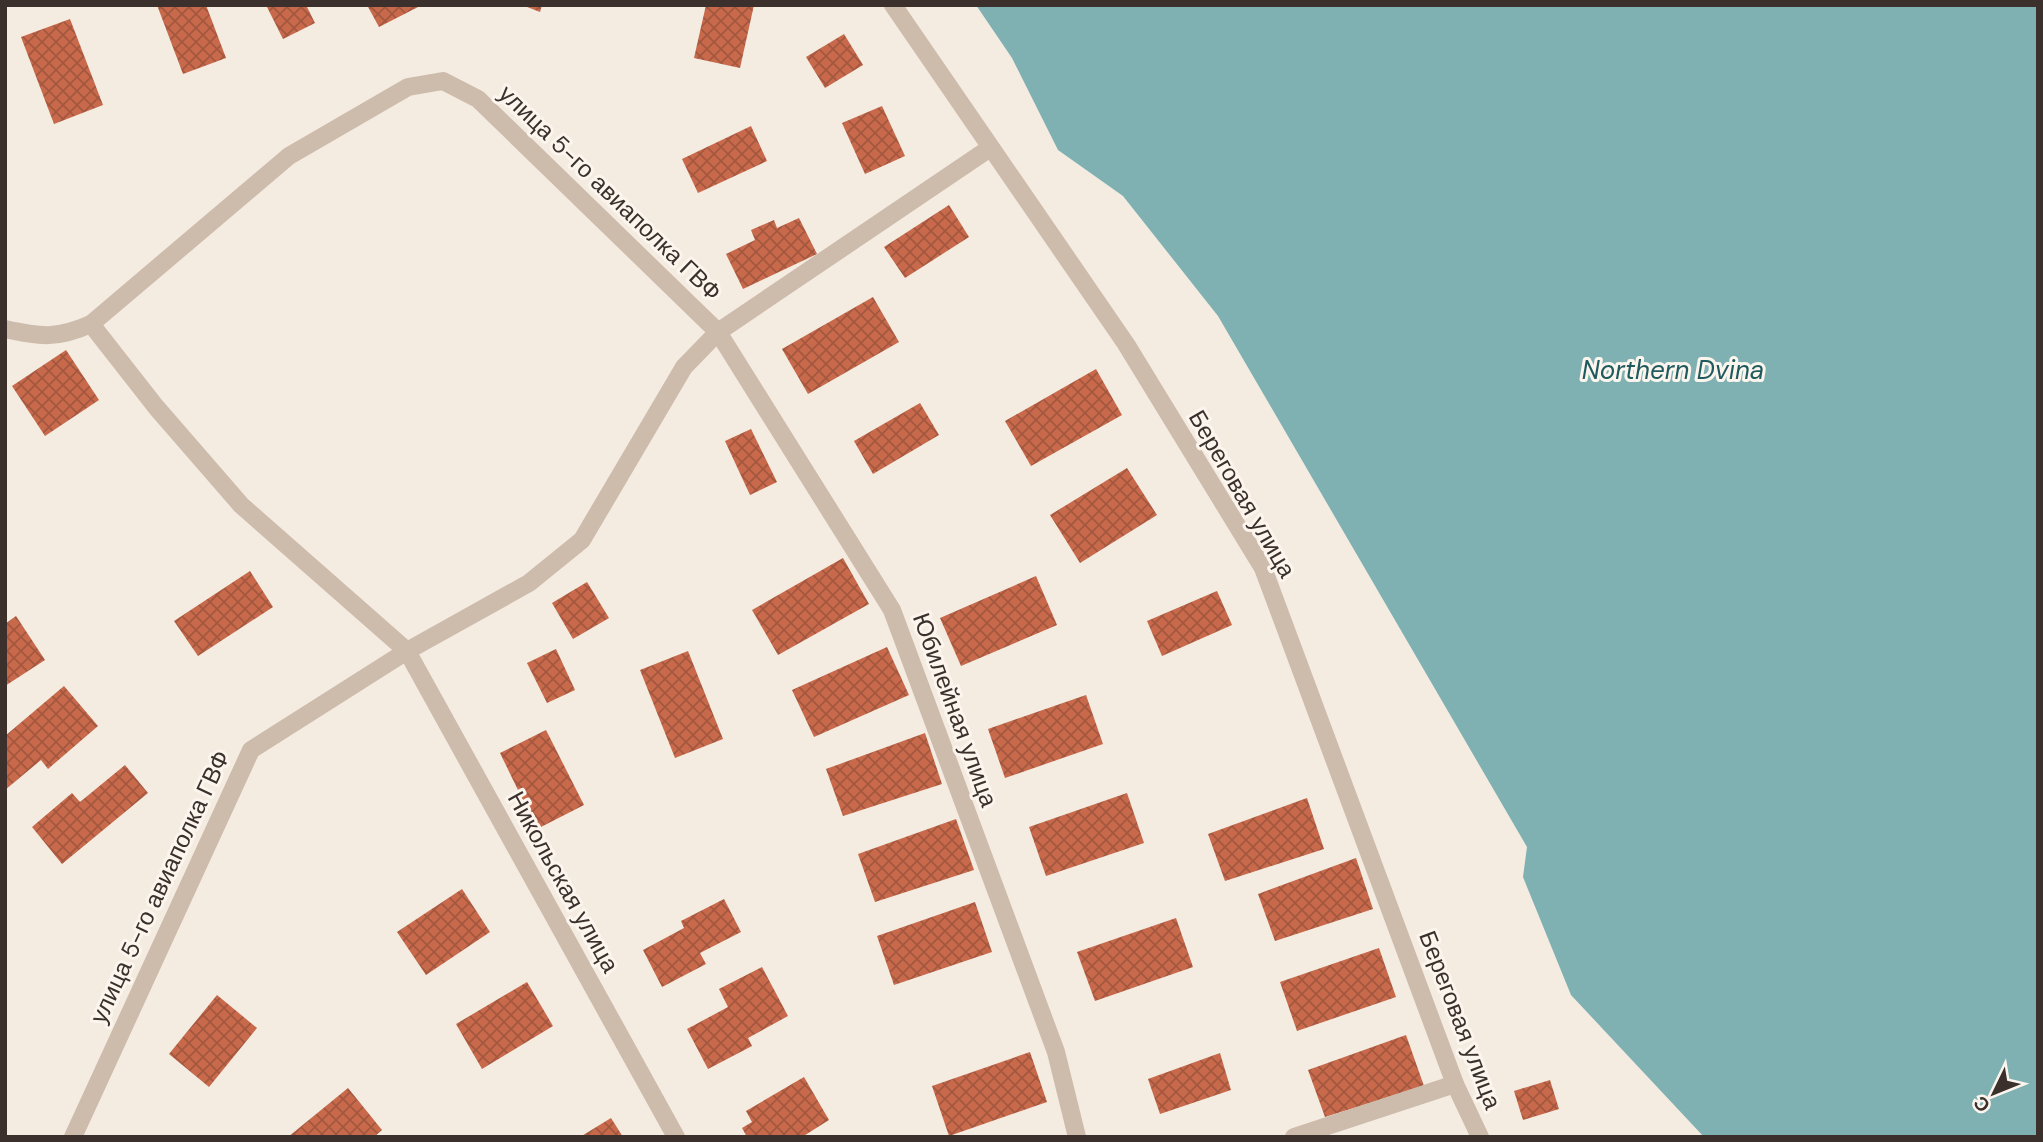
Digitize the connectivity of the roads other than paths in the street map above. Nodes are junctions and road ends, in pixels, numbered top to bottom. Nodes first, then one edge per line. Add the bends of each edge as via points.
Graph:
1 (893, 5) edge
2 (990, 148) junction
3 (91, 324) junction
4 (5, 329) edge
5 (718, 332) junction
6 (407, 651) junction
7 (1455, 1084) junction
8 (73, 1137) edge
9 (676, 1137) edge
10 (1077, 1137) edge
11 (1294, 1137) edge
12 (1480, 1137) edge

1 - 2 street, Береговая улица
2 - 5 street, улица 5-го авиаполка ГВФ
2 - 7 street, Береговая улица via 1126,344 1263,568
3 - 4 street, улица 5-го авиаполка ГВФ via 68,334 41,337
3 - 5 street, улица 5-го авиаполка ГВФ via 289,156 408,87 443,81 478,99
3 - 6 street, Никольская улица via 241,505
5 - 6 street, улица 5-го авиаполка ГВФ via 684,367 582,540 529,583
5 - 10 street, Юбилейная улица via 892,610 1056,1052
6 - 8 street, улица 5-го авиаполка ГВФ via 251,750
6 - 9 street, Никольская улица
7 - 11 street
7 - 12 street, Береговая улица

